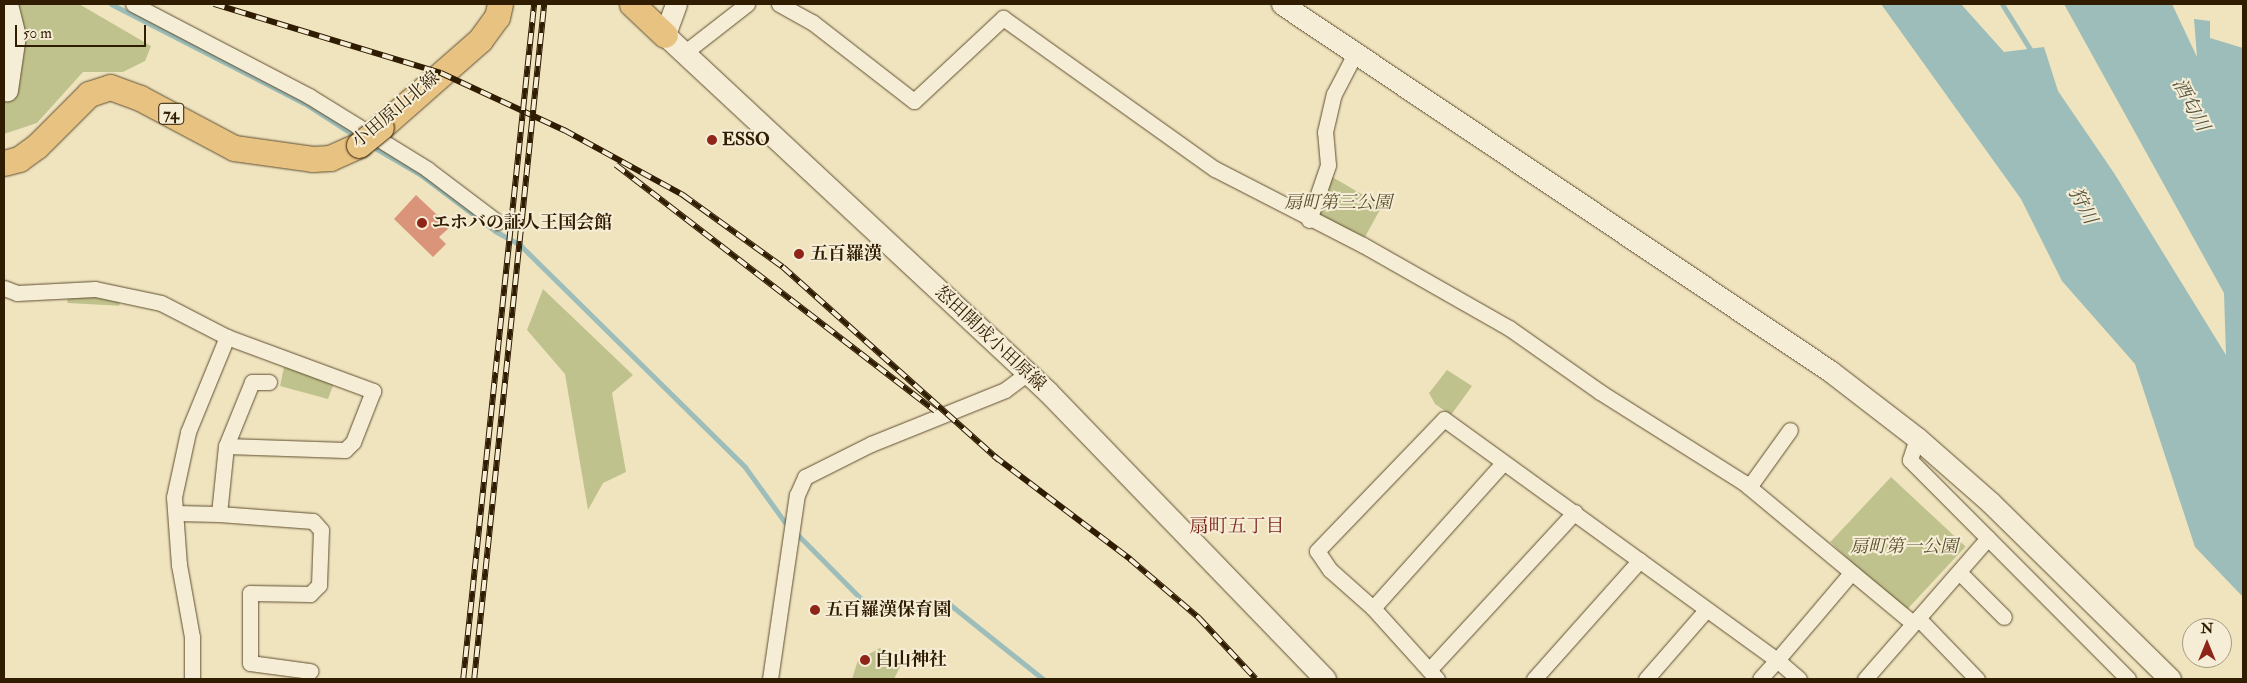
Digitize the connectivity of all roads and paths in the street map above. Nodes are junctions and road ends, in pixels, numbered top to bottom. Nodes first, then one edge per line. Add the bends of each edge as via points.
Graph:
1 (7, 4) edge
2 (133, 4) edge
3 (500, 4) edge
4 (632, 4) edge
5 (676, 4) edge
6 (747, 4) edge
7 (779, 4) edge
8 (1282, 4) edge
9 (665, 35) junction
10 (1356, 52) junction
11 (684, 53) junction
12 (7, 90) dead end
13 (4, 163) edge
14 (1309, 220) junction
15 (497, 222) dead end
16 (4, 288) edge
17 (227, 337) junction
18 (1025, 375) junction
19 (269, 382) dead end
20 (1790, 430) dead end
21 (1917, 438) junction
22 (226, 446) junction
23 (1502, 463) junction
24 (1749, 487) junction
25 (1575, 512) junction
26 (176, 513) junction
27 (219, 514) junction
28 (1988, 538) junction
29 (1640, 560) junction
30 (1851, 573) junction
31 (1960, 573) junction
32 (1373, 608) junction
33 (1706, 610) junction
34 (2004, 617) dead end
35 (1915, 621) junction
36 (1777, 660) junction
37 (310, 670) dead end
38 (287, 675) edge
39 (1433, 675) edge
40 (192, 679) edge
41 (770, 679) edge
42 (1325, 679) edge
43 (1534, 679) edge
44 (1646, 679) edge
45 (1760, 679) edge
46 (1799, 679) edge
47 (1865, 679) edge
48 (1977, 679) edge
49 (2128, 679) edge
50 (2170, 679) edge

1 - 12 street via 15,35
2 - 15 street via 309,96 428,169
3 - 13 main road, 小田原山北線 / 74, bridge via 497,17 480,40 359,145 330,158 312,159 234,148 140,98 110,87 89,94 37,146 19,159
4 - 9 main road
5 - 9 street
6 - 11 street
7 - 14 street via 812,22 914,101 1003,18 1215,169
8 - 10 street
9 - 11 street, 怒田開成小田原線
10 - 14 street via 1334,94 1326,132 1328,165
10 - 21 street via 1830,371
11 - 18 street, 怒田開成小田原線 via 881,234
14 - 24 street via 1363,245 1510,328 1600,392
16 - 17 street via 17,293 95,289 161,303
17 - 22 street via 373,391 353,442 345,450
17 - 26 street via 188,432 174,497
18 - 41 street via 1005,390 811,473 801,483
18 - 42 street, 怒田開成小田原線 via 1048,392
19 - 22 street via 252,382
20 - 24 street
21 - 28 street via 1910,460
21 - 50 street via 1992,503
22 - 27 street
23 - 25 street
23 - 32 street
23 - 32 street via 1444,419 1317,551 1330,570
24 - 30 street
25 - 29 street
25 - 39 street
26 - 27 street
26 - 40 street via 179,566 192,637
27 - 38 street via 313,520 321,530 319,585 310,594 250,594 250,663
28 - 31 street
28 - 49 street
29 - 33 street
29 - 43 street
30 - 35 street
30 - 36 street
31 - 34 street
31 - 35 street
32 - 39 street
33 - 36 street
33 - 44 street
35 - 47 street
35 - 48 street
36 - 45 street
36 - 46 street
37 - 38 street

